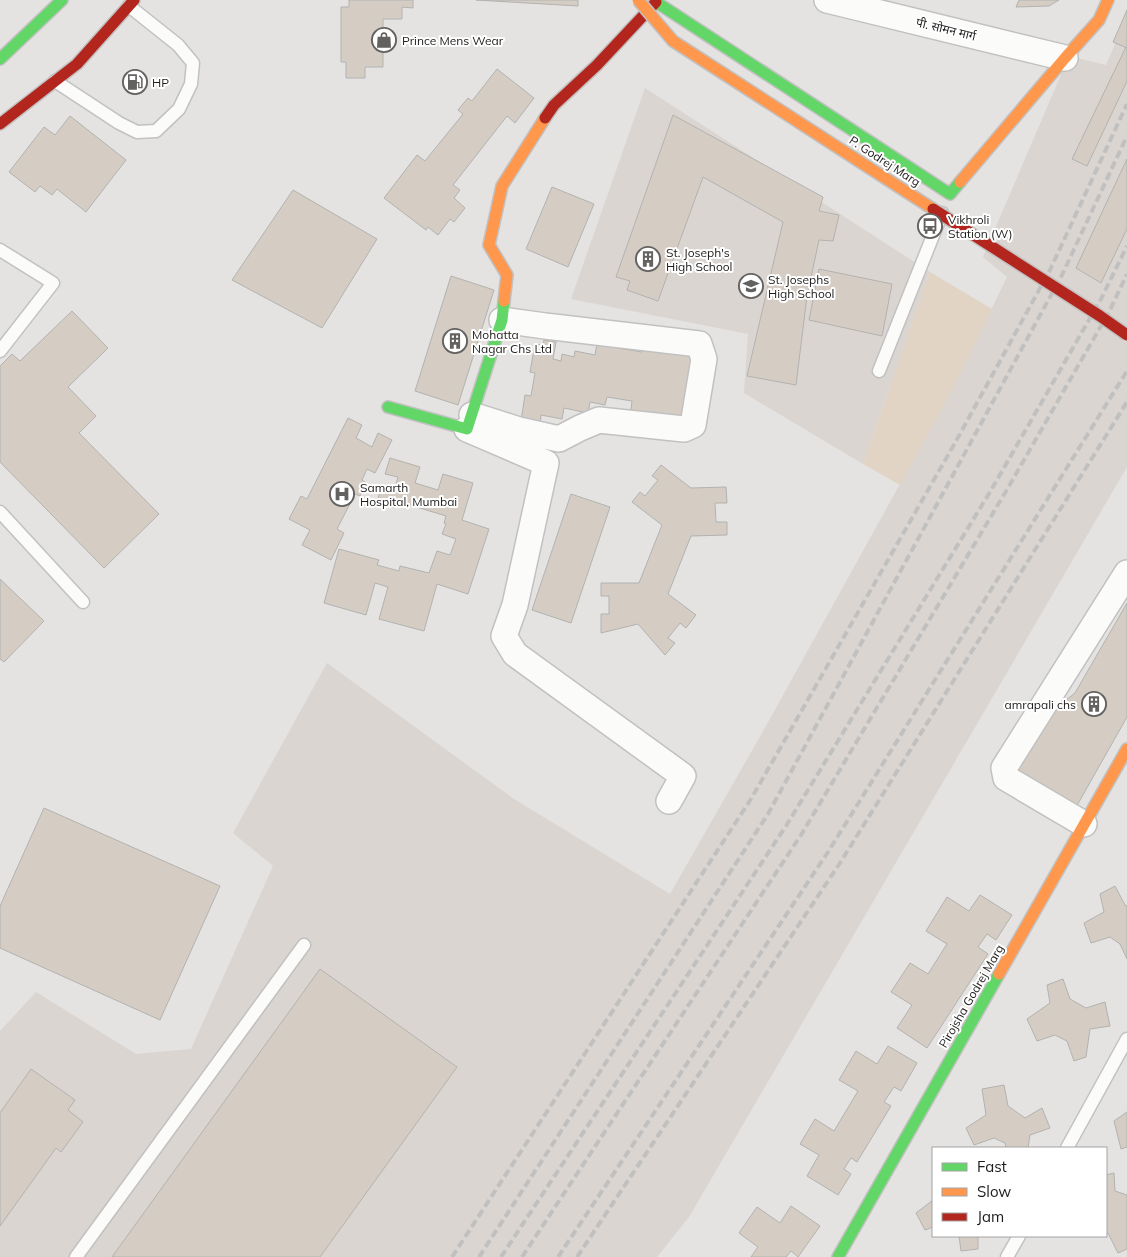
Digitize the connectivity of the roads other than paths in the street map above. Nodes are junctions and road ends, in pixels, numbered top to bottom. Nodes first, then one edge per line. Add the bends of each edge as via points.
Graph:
1 (62, 0) edge
2 (638, 0) edge
3 (827, 0) edge
4 (1108, 0) edge
5 (656, 1) edge
6 (131, 3) edge
7 (1065, 58) junction
8 (0, 59) edge
9 (55, 81) junction
10 (0, 124) edge
11 (950, 194) junction
12 (0, 250) edge
13 (502, 320) junction
14 (1127, 335) edge
15 (2, 344) edge
16 (879, 371) dead end
17 (388, 407) dead end
18 (470, 422) junction
19 (0, 512) edge
20 (1127, 573) edge
21 (83, 602) dead end
22 (1127, 749) edge
23 (669, 801) dead end
24 (1084, 824) junction
25 (304, 945) dead end
26 (1127, 1039) edge
27 (1068, 1147) edge
28 (1018, 1237) edge
29 (76, 1257) edge
30 (838, 1257) edge
31 (1007, 1257) edge

1 - 8 street
2 - 14 street, P. Godrej Marg, bridge via 673,41
3 - 7 street, पी. सोमन मार्ग
4 - 7 street via 1099,20
5 - 11 street
5 - 13 street via 597,65 554,105 502,186 488,245 508,275
6 - 9 street via 77,64
6 - 9 lane via 178,45 193,63 192,84 179,109 156,130 137,132
7 - 11 street
9 - 10 street
11 - 16 lane
12 - 15 lane via 53,283
13 - 18 street
13 - 18 street via 698,344 704,358 693,425 684,429 599,420 559,439
17 - 18 street
18 - 23 street via 546,463 515,605 504,636 514,654 683,776
19 - 21 lane
20 - 24 street via 1004,768 1006,778
22 - 24 street, Pirojsha Godrej Marg
24 - 30 street, Pirojsha Godrej Marg
25 - 29 lane
26 - 27 lane
28 - 31 lane

